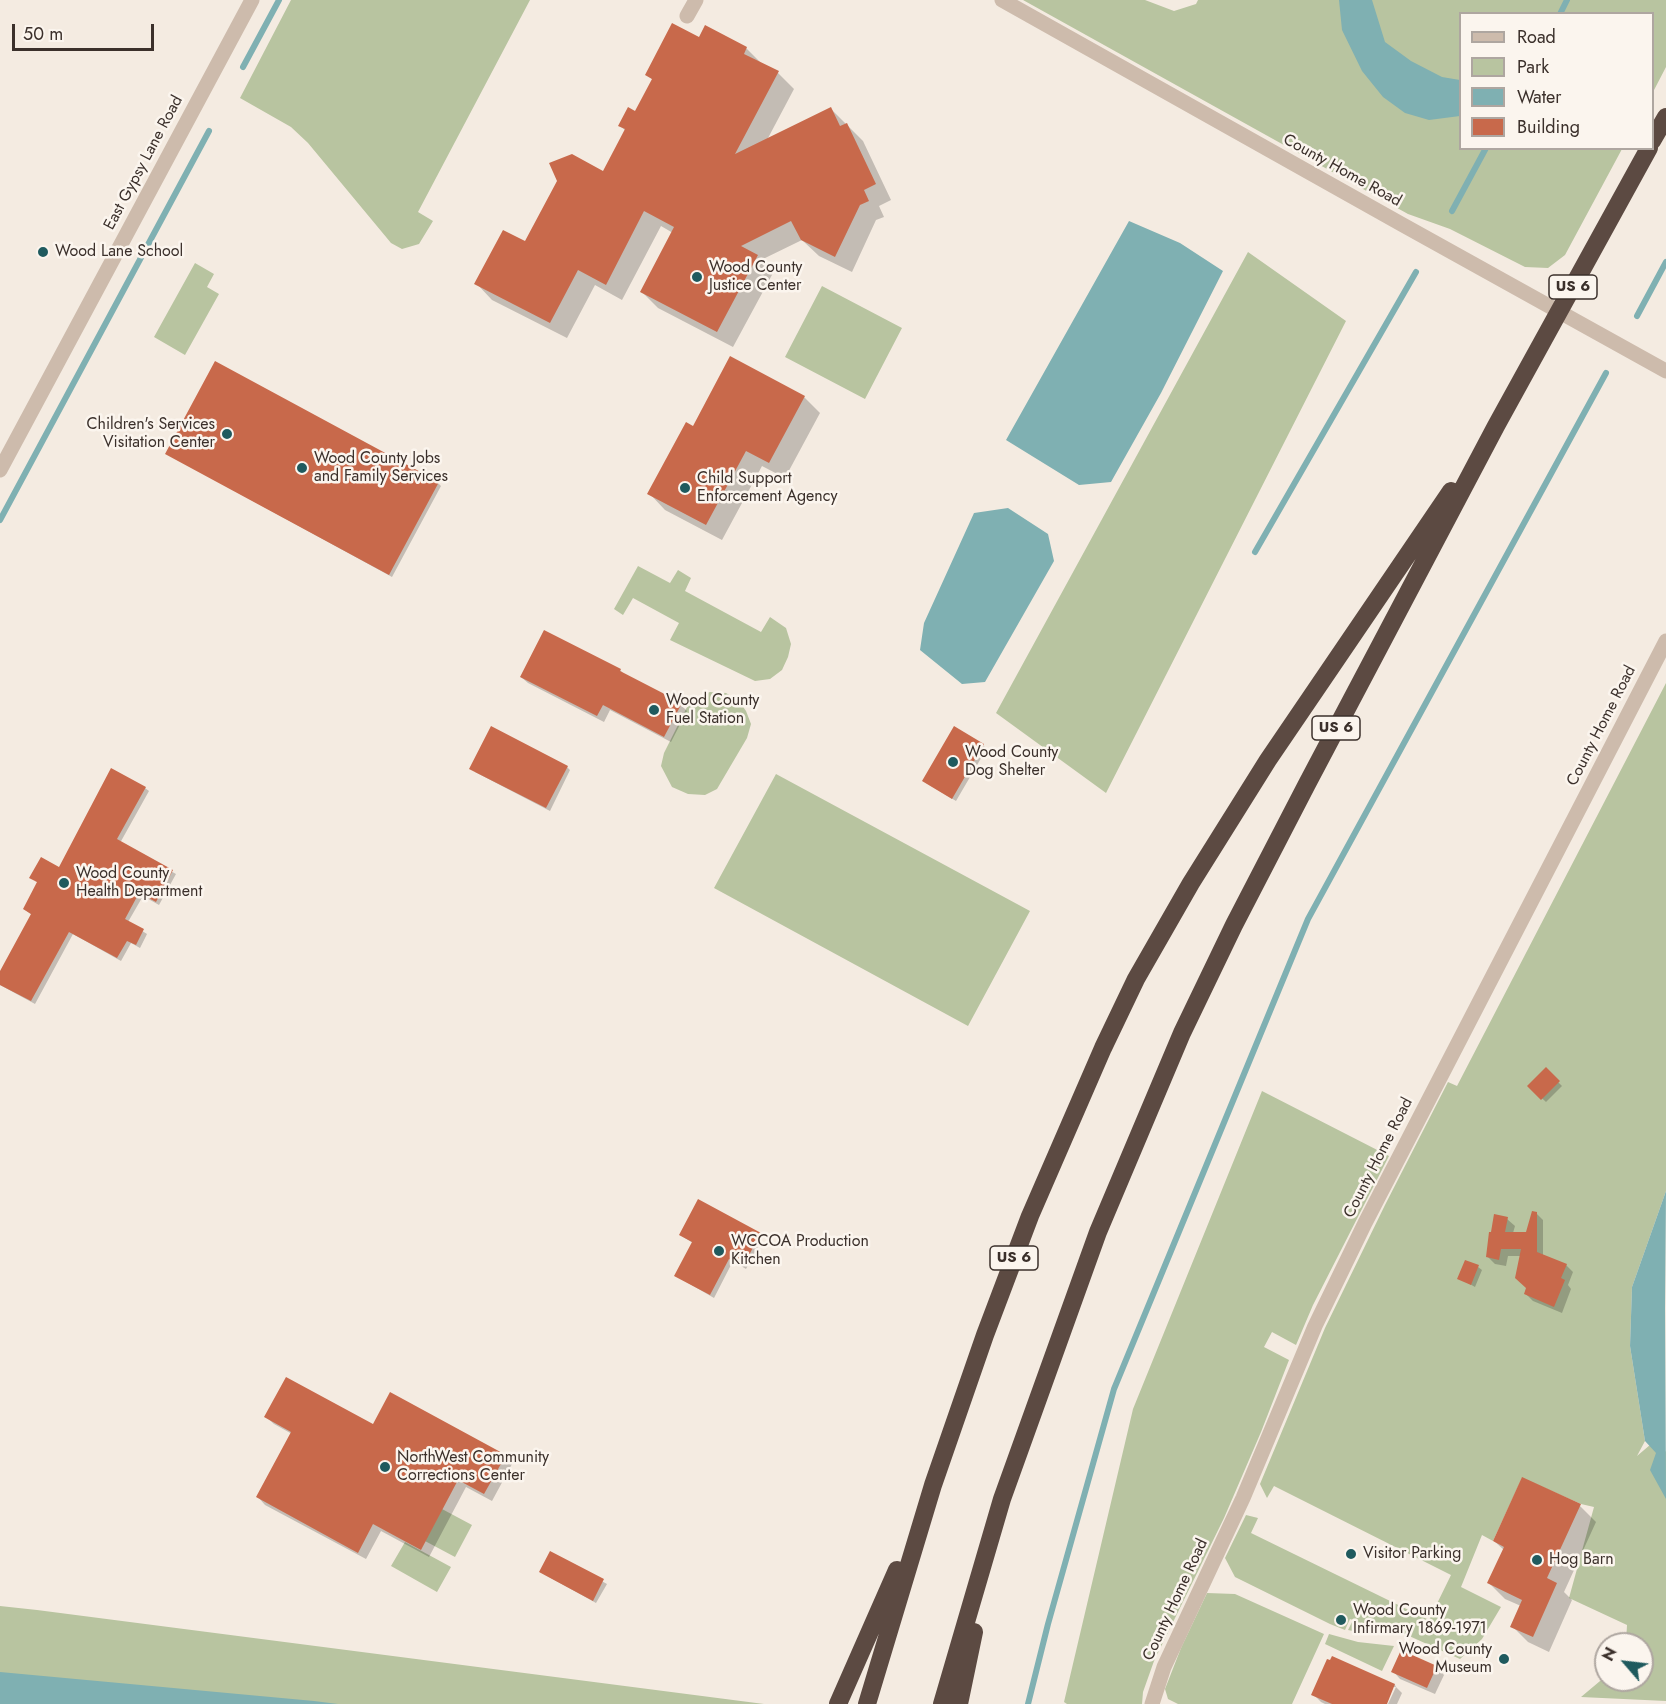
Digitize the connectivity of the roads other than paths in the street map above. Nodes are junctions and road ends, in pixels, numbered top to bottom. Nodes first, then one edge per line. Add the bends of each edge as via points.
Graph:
1 (252, 0) edge
2 (696, 0) edge
3 (1002, 0) edge
4 (687, 16) dead end
5 (1666, 117) edge
6 (1654, 139) edge
7 (1648, 150) edge
8 (1560, 311) junction
9 (1666, 370) edge
10 (1496, 426) junction
11 (0, 470) edge
12 (1666, 641) edge
13 (933, 1485) junction
14 (1002, 1499) junction
15 (838, 1704) edge
16 (867, 1704) edge
17 (942, 1704) edge
18 (959, 1704) edge
19 (1152, 1704) edge

1 - 11 street, East Gypsy Lane Road
2 - 4 street
3 - 8 street, County Home Road
5 - 6 highway
7 - 8 highway, US 6
8 - 9 street, County Home Road
8 - 10 highway, US 6
10 - 13 highway, US 6 via 1268,760 1136,979 1030,1216
10 - 14 highway, US 6 via 1301,794 1182,1033 1098,1233
12 - 19 street, County Home Road via 1315,1326 1244,1498 1164,1666
13 - 15 highway
13 - 16 highway, US 6
14 - 17 highway, US 6
14 - 18 highway

